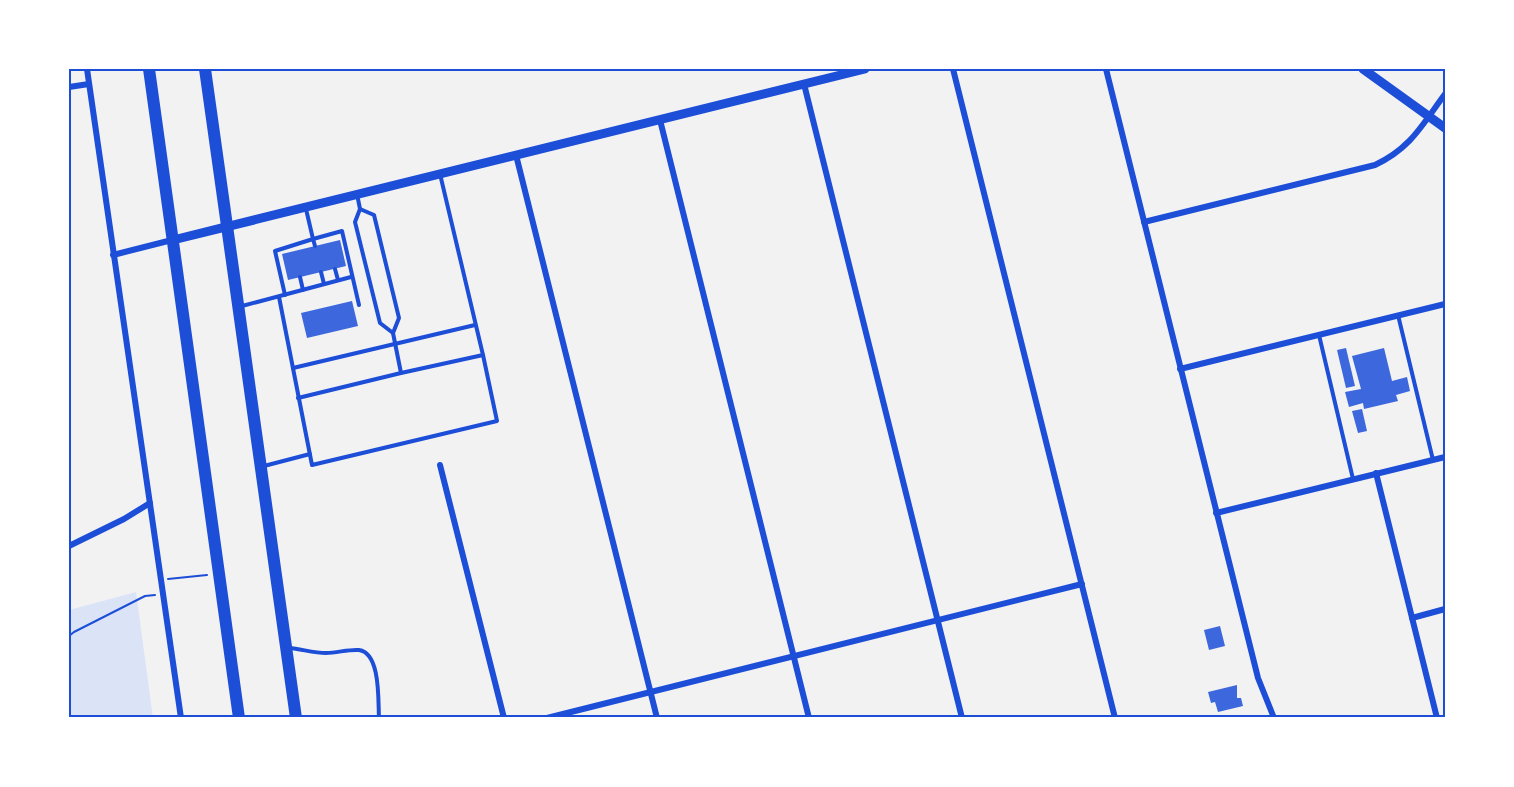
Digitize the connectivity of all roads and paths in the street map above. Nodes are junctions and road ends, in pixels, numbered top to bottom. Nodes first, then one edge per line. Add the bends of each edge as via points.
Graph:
1 (87, 69) edge
2 (149, 69) edge
3 (205, 69) edge
4 (865, 69) edge
5 (953, 69) edge
6 (1106, 69) edge
7 (1363, 69) edge
8 (89, 84) junction
9 (804, 84) junction
10 (69, 87) edge
11 (1445, 94) edge
12 (1429, 116) junction
13 (660, 120) junction
14 (1445, 128) edge
15 (516, 155) junction
16 (440, 174) junction
17 (357, 194) junction
18 (305, 208) junction
19 (360, 209) junction
20 (1144, 222) junction
21 (227, 227) junction
22 (327, 235) junction
23 (313, 239) junction
24 (173, 240) junction
25 (329, 243) dead end
26 (292, 246) junction
27 (315, 246) dead end
28 (294, 251) dead end
29 (113, 255) junction
30 (335, 269) dead end
31 (321, 272) dead end
32 (300, 277) dead end
33 (351, 277) junction
34 (338, 280) junction
35 (324, 284) junction
36 (303, 290) junction
37 (285, 295) junction
38 (279, 297) junction
39 (1445, 304) edge
40 (358, 305) dead end
41 (238, 307) junction
42 (1398, 315) junction
43 (475, 325) junction
44 (393, 333) junction
45 (1319, 335) junction
46 (395, 343) junction
47 (483, 355) junction
48 (293, 368) junction
49 (1180, 369) junction
50 (401, 374) junction
51 (298, 398) junction
52 (310, 454) junction
53 (1445, 456) edge
54 (1433, 460) junction
55 (440, 465) dead end
56 (260, 467) junction
57 (1376, 473) junction
58 (1353, 479) junction
59 (150, 503) junction
60 (1216, 513) junction
61 (69, 546) edge
62 (219, 574) junction
63 (162, 580) junction
64 (1082, 584) junction
65 (164, 594) junction
66 (1445, 609) edge
67 (1412, 618) junction
68 (938, 620) junction
69 (69, 636) edge
70 (285, 647) junction
71 (794, 656) junction
72 (651, 692) junction
73 (181, 718) edge
74 (239, 718) edge
75 (296, 718) edge
76 (379, 718) edge
77 (504, 718) edge
78 (547, 718) edge
79 (657, 718) edge
80 (809, 718) edge
81 (962, 718) edge
82 (1115, 718) edge
83 (1275, 718) edge
84 (1437, 718) edge

1 - 8 street
2 - 24 main road
3 - 21 main road
4 - 9 street
5 - 64 street
6 - 20 street
7 - 12 street
8 - 10 street
8 - 29 street
9 - 13 street
9 - 68 street
11 - 12 street
12 - 14 street
12 - 20 street via 1408,145 1375,165
13 - 15 street
13 - 71 street
15 - 16 street
15 - 72 street
16 - 17 street
16 - 43 lane
17 - 18 street
17 - 19 lane
18 - 21 street
18 - 23 lane
19 - 44 lane via 355,222 380,323
19 - 44 lane via 374,214 399,318
20 - 49 street
21 - 24 street
21 - 41 main road
22 - 23 lane
22 - 25 lane
22 - 33 lane via 342,231
23 - 26 lane
23 - 27 lane
24 - 29 street
24 - 62 main road
26 - 28 lane
26 - 37 lane via 275,250
29 - 59 street
30 - 34 lane
31 - 35 lane
32 - 36 lane
33 - 34 lane
33 - 40 lane
34 - 35 lane
35 - 36 lane
36 - 37 lane
37 - 38 lane
38 - 41 lane
38 - 48 lane
39 - 42 street
41 - 56 main road
42 - 45 street
42 - 54 lane
43 - 46 lane
43 - 47 lane
44 - 46 lane
45 - 49 street
45 - 58 lane
46 - 48 lane
46 - 50 lane
47 - 50 lane
47 - 52 lane via 497,421 312,465
48 - 51 lane
49 - 60 street
50 - 51 lane
51 - 52 lane
52 - 56 lane
53 - 54 street
54 - 57 street
55 - 77 street
56 - 70 main road
57 - 58 street
57 - 67 street
58 - 60 street
59 - 61 street
59 - 63 street
60 - 83 street via 1258,678
62 - 63 path
62 - 74 main road
63 - 65 street
64 - 68 street
64 - 82 street
65 - 69 path via 145,596
65 - 73 street
66 - 67 street
67 - 84 street
68 - 71 street
68 - 81 street
70 - 75 main road
70 - 76 lane via 326,653 367,652 377,680
71 - 72 street
71 - 80 street
72 - 78 street
72 - 79 street

